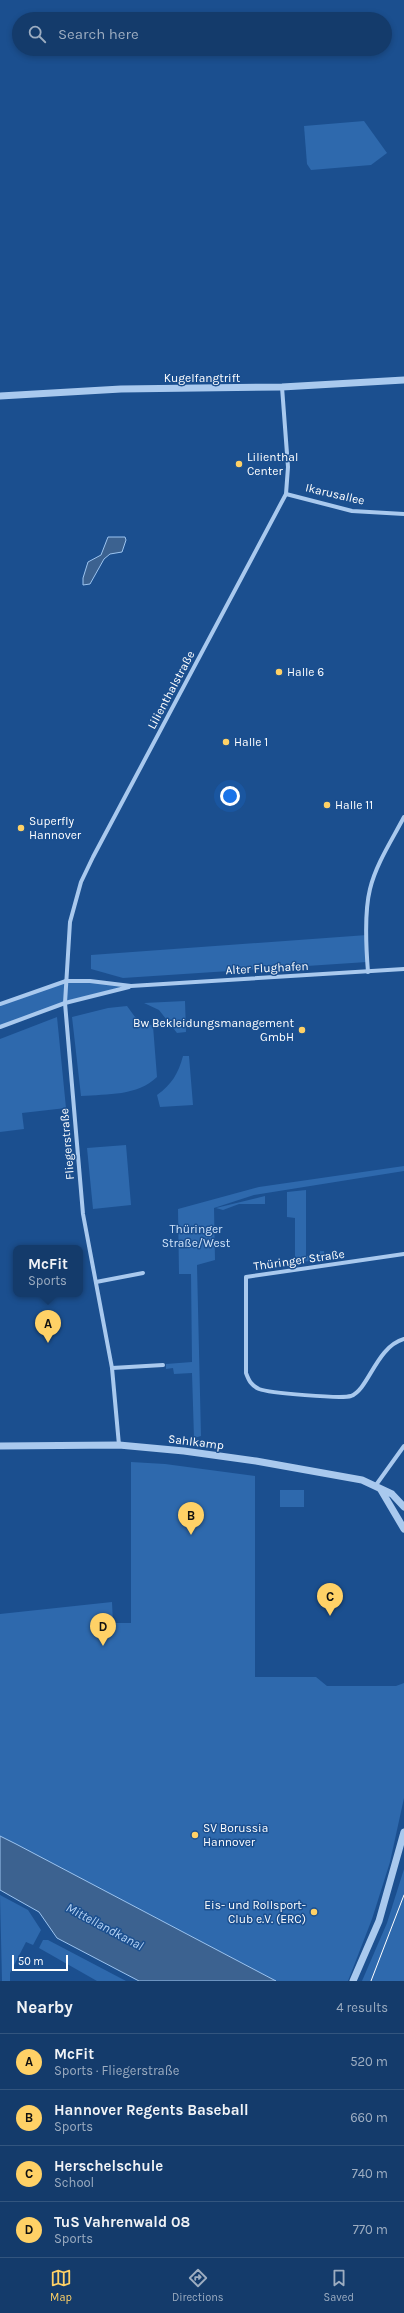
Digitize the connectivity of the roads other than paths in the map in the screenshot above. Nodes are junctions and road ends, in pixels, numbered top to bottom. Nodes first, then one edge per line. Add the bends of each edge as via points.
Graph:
1 (404, 380) edge
2 (282, 387) junction
3 (0, 396) edge
4 (286, 494) junction
5 (404, 514) edge
6 (404, 817) edge
7 (404, 969) edge
8 (368, 972) junction
9 (66, 981) junction
10 (131, 986) junction
11 (64, 1003) junction
12 (0, 1004) edge
13 (0, 1027) edge
14 (404, 1254) edge
15 (143, 1273) dead end
16 (96, 1282) junction
17 (404, 1339) edge
18 (163, 1365) dead end
19 (112, 1368) junction
20 (119, 1445) junction
21 (404, 1446) edge
22 (1, 1448) edge
23 (378, 1487) junction
24 (404, 1507) edge
25 (404, 1529) edge
26 (404, 1832) edge
27 (353, 1981) edge

1 - 2 street, Kugelfangtrift
2 - 3 street, Kugelfangtrift via 114,389
2 - 4 street, Lilienthalstraße via 288,467
4 - 5 street, Ikarusallee via 352,510
4 - 9 street, Lilienthalstraße via 81,882 70,922
6 - 8 street via 383,857 370,890 366,946
7 - 8 street, Alter Flughafen
8 - 10 street, Alter Flughafen
9 - 10 street, Alter Flughafen
9 - 11 street, Lilienthalstraße
9 - 12 street, Alter Flughafen
10 - 11 street, Alter Flughafen
11 - 13 street, Alter Flughafen
11 - 16 street, Fliegerstraße via 83,1214
14 - 17 street, Thüringer Straße via 246,1277 246,1373 250,1383 266,1391 351,1396 358,1390 386,1349 396,1341
15 - 16 street
16 - 19 street, Fliegerstraße
18 - 19 street
19 - 20 street, Fliegerstraße
20 - 22 street, Sahlkamp
20 - 23 street, Sahlkamp via 184,1451 345,1475
21 - 23 street
23 - 24 street, Sahlkamp via 392,1494
23 - 25 street
26 - 27 street via 379,1921

